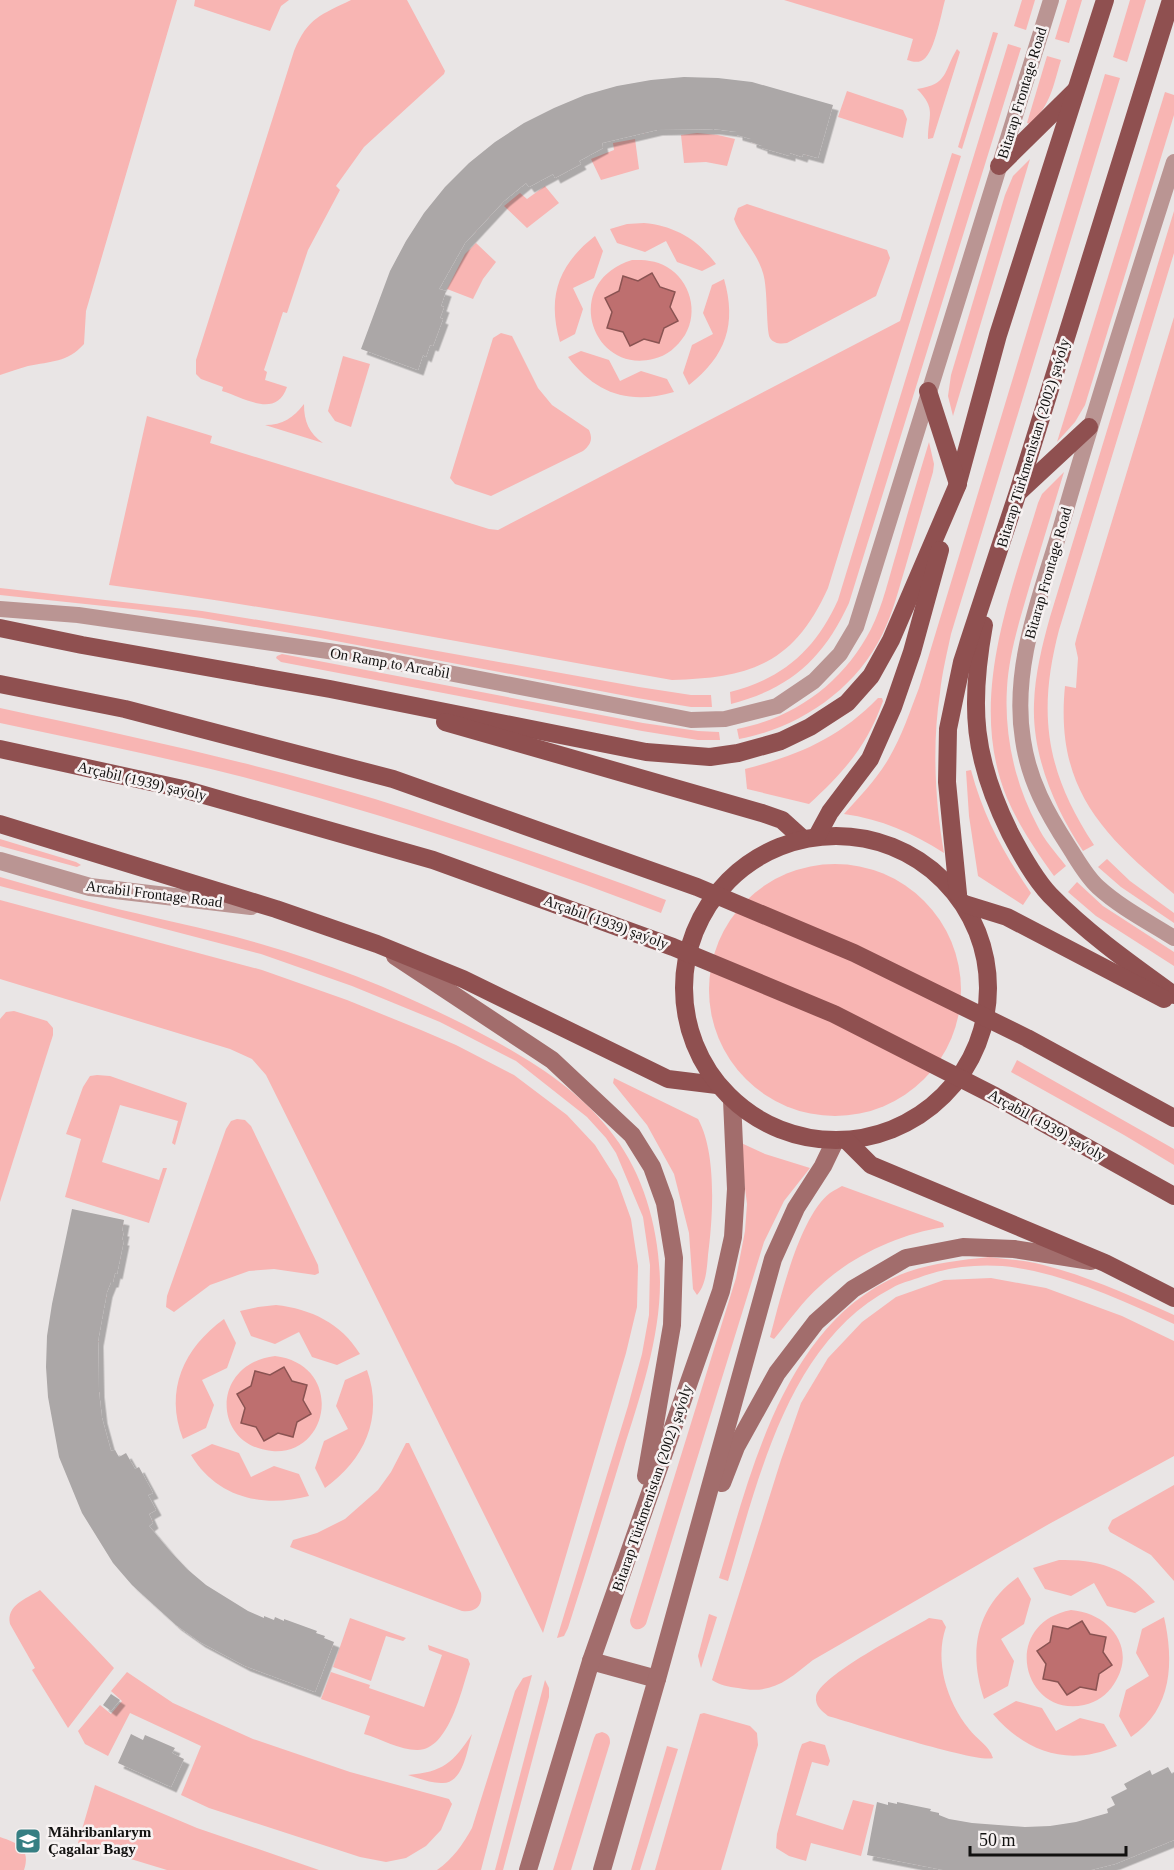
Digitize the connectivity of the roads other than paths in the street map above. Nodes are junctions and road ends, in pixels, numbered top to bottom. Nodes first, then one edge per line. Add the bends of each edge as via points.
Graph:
1 (1051, 0) edge
2 (1106, 0) edge
3 (1172, 0) edge
4 (1078, 88) junction
5 (1174, 162) edge
6 (999, 166) junction
7 (928, 391) junction
8 (1089, 427) junction
9 (958, 484) junction
10 (1018, 492) junction
11 (998, 556) junction
12 (0, 609) edge
13 (0, 628) edge
14 (0, 684) edge
15 (330, 689) junction
16 (777, 706) joint
17 (0, 749) edge
18 (0, 824) edge
19 (810, 837) junction
20 (0, 861) edge
21 (961, 899) junction
22 (276, 909) junction
23 (1174, 938) edge
24 (377, 944) junction
25 (1174, 995) edge
26 (1174, 1004) edge
27 (717, 1085) junction
28 (732, 1100) junction
29 (1174, 1118) edge
30 (841, 1141) junction
31 (1174, 1196) edge
32 (1105, 1263) junction
33 (1174, 1298) edge
34 (633, 1540) junction
35 (690, 1559) junction
36 (591, 1661) junction
37 (657, 1679) junction
38 (528, 1870) edge
39 (602, 1870) edge

1 - 6 street, Bitarap Frontage Road
2 - 4 main road
3 - 10 main road, Bitarap Türkmenistan (2002) şaýoly
4 - 6 main road
4 - 9 main road via 998,335
5 - 8 street, Bitarap Frontage Road
6 - 7 street, Bitarap Frontage Road
7 - 9 main road
7 - 16 street, Bitarap Frontage Road via 856,627 840,654 814,681
8 - 10 main road
8 - 23 street, Bitarap Frontage Road via 1021,671 1023,739 1034,783 1049,816 1081,866 1107,894
9 - 15 main road via 891,640 871,676 847,703 782,741 710,757 646,752
9 - 19 main road via 893,707 870,759
10 - 11 main road, Bitarap Türkmenistan (2002) şaýoly
11 - 21 main road, Bitarap Türkmenistan (2002) şaýoly via 963,662 948,729 947,782
11 - 25 main road via 976,669 975,718 981,760 992,792 1019,852 1048,893 1096,937
12 - 16 street, On Ramp to Arcabil via 78,615 356,655 691,720 724,719
13 - 15 main road
14 - 29 main road, bridge via 125,710 393,779 697,887 854,953 1027,1038
15 - 19 main road via 762,813 783,820
17 - 31 main road, Arçabil (1939) şaýoly, bridge via 183,789 433,860 673,946 834,1014 995,1096
18 - 22 main road
19 - 21 main road via 857,837 895,846 930,866
19 - 27 main road via 762,854 726,881 700,917 686,959 684,1004 694,1047
20 - 22 street, Arcabil Frontage Road via 90,887
21 - 26 main road via 1007,917
21 - 30 main road via 986,953 990,1006 974,1057 943,1100 898,1129
22 - 24 main road
24 - 27 main road via 463,979 668,1079
24 - 34 main road via 552,1060 633,1135 652,1167 665,1203 674,1258 672,1324
27 - 28 main road
28 - 30 main road via 754,1118 780,1131
28 - 34 main road, Bitarap Türkmenistan (2002) şaýoly via 736,1189 733,1237 723,1280
30 - 32 main road via 871,1165
30 - 35 main road via 796,1208 773,1258
32 - 33 main road
32 - 35 main road via 1014,1249 963,1247 906,1258 853,1289 816,1322 777,1373 736,1447
34 - 36 main road, Bitarap Türkmenistan (2002) şaýoly
35 - 37 main road
36 - 37 main road
36 - 38 main road, Bitarap Türkmenistan (2002) şaýoly
37 - 39 main road

